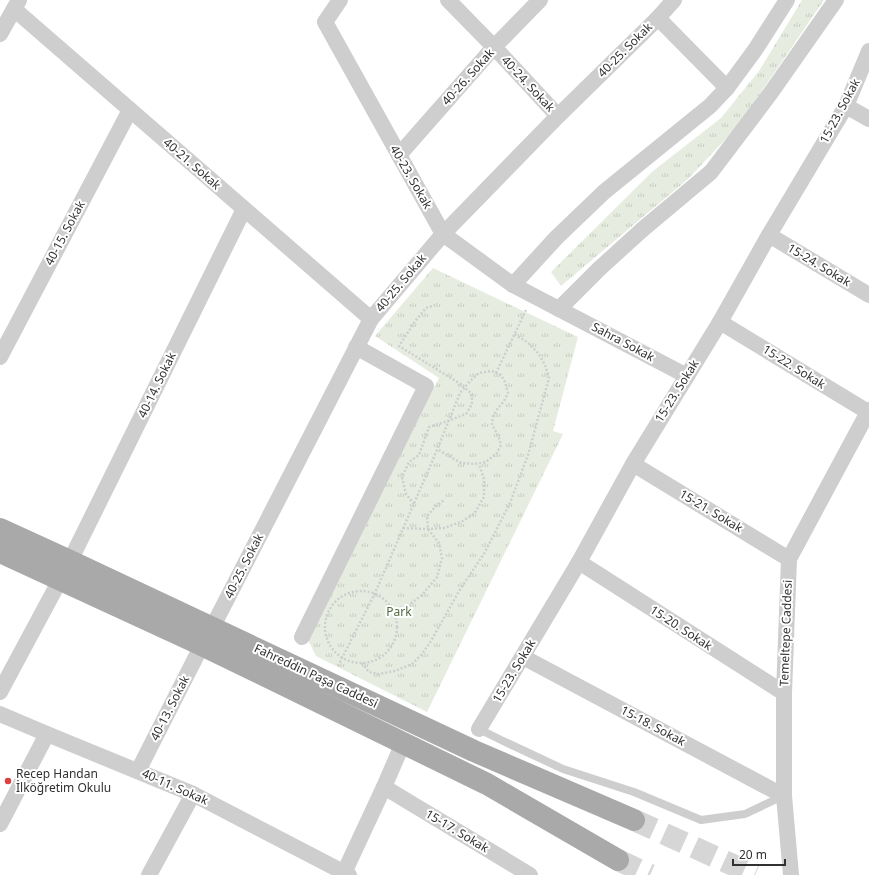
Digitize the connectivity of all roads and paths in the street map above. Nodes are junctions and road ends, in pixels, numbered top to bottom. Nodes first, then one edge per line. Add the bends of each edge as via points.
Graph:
1 (340, 0) edge
2 (448, 0) edge
3 (540, 0) edge
4 (674, 0) edge
5 (787, 0) edge
6 (836, 0) edge
7 (16, 5) edge
8 (658, 18) junction
9 (0, 34) edge
10 (494, 47) junction
11 (869, 51) edge
12 (727, 88) junction
13 (846, 106) junction
14 (130, 110) junction
15 (558, 116) junction
16 (869, 120) edge
17 (399, 155) junction
18 (244, 209) junction
19 (443, 234) junction
20 (769, 235) junction
21 (513, 285) junction
22 (869, 294) edge
23 (535, 297) junction
24 (435, 305) dead end
25 (560, 309) junction
26 (371, 319) junction
27 (720, 322) junction
28 (514, 334) junction
29 (356, 347) junction
30 (1, 351) edge
31 (496, 373) junction
32 (687, 376) junction
33 (464, 388) junction
34 (868, 411) edge
35 (448, 421) junction
36 (437, 449) junction
37 (479, 464) junction
38 (633, 464) junction
39 (444, 500) dead end
40 (414, 504) junction
41 (403, 528) junction
42 (0, 529) edge
43 (428, 530) junction
44 (0, 552) edge
45 (789, 559) junction
46 (70, 560) junction
47 (579, 562) junction
48 (60, 580) junction
49 (375, 593) junction
50 (392, 609) junction
51 (207, 636) junction
52 (302, 637) dead end
53 (342, 657) junction
54 (523, 657) junction
55 (362, 662) junction
56 (330, 683) junction
57 (0, 692) edge
58 (784, 693) junction
59 (0, 714) edge
60 (479, 729) joint
61 (47, 734) junction
62 (403, 743) junction
63 (138, 771) junction
64 (384, 787) junction
65 (193, 794) junction
66 (784, 796) junction
67 (634, 820) tunnel mouth
68 (0, 824) edge
69 (618, 860) tunnel mouth
70 (346, 874) edge
71 (149, 875) edge
72 (530, 875) edge
73 (791, 875) edge

1 - 17 street, 40-23. Sokak via 325,22
2 - 10 street, 40-24. Sokak
3 - 10 street, 40-26. Sokak
4 - 8 street, 40-25. Sokak
5 - 12 street
6 - 25 street via 711,172 643,229
7 - 9 street
7 - 14 street, 40-21. Sokak
8 - 12 street
8 - 15 street, 40-25. Sokak
10 - 15 street, 40-24. Sokak
10 - 17 street, 40-26. Sokak
11 - 13 street, 15-23. Sokak
12 - 21 street via 710,106 604,192 556,238
13 - 16 street
13 - 20 street, 15-23. Sokak
14 - 18 street, 40-21. Sokak
14 - 30 street, 40-15. Sokak
15 - 19 street, 40-25. Sokak
17 - 19 street, 40-23. Sokak
18 - 26 street, 40-21. Sokak
18 - 46 street, 40-14. Sokak
19 - 21 street, 40-23. Sokak
19 - 26 street, 40-25. Sokak
20 - 22 street, 15-24. Sokak
20 - 27 street, 15-23. Sokak
21 - 23 street, 40-23. Sokak
23 - 25 street, 40-23. Sokak
23 - 28 path
24 - 33 path via 426,308 399,346
25 - 32 street, Sahra Sokak
26 - 29 street, 40-25. Sokak
27 - 32 street, 15-23. Sokak
27 - 34 street, 15-22. Sokak
28 - 31 path
28 - 55 path via 538,353 549,378 528,454 510,503 431,641 412,664 379,674 369,672
29 - 51 street, 40-25. Sokak
29 - 52 street via 426,386
31 - 33 path via 492,371 480,374
31 - 37 path via 501,375 508,393 492,420 501,445 497,453
32 - 38 street, 15-23. Sokak
33 - 35 path
33 - 35 path via 472,394 472,404 466,414
34 - 45 street, Temeltepe Caddesi
35 - 36 path
35 - 40 path via 429,427 419,455 408,462 402,477 406,494
36 - 37 path via 461,463
36 - 40 path
37 - 43 path via 484,479 484,497 474,514 444,528
38 - 45 street, 15-21. Sokak
38 - 47 street, 15-23. Sokak
39 - 43 path via 427,516
40 - 41 path
41 - 43 path
41 - 49 path
42 - 46 main road, Fahreddin Paşa Caddesi
43 - 50 path via 439,543 442,558 437,577 422,595 406,607
44 - 48 main road, Fahreddin Paşa Caddesi
45 - 58 street, Temeltepe Caddesi
46 - 51 main road, Fahreddin Paşa Caddesi
47 - 54 street, 15-23. Sokak
47 - 58 street, 15-20. Sokak
48 - 51 main road, Fahreddin Paşa Caddesi
48 - 57 street
49 - 50 path via 388,602
49 - 53 path
49 - 53 path via 356,591 345,594 335,601 328,611 325,622 326,634 330,645
50 - 55 path via 397,624 391,648 372,661
51 - 56 main road, Fahreddin Paşa Caddesi
51 - 62 main road, Fahreddin Paşa Caddesi
51 - 63 street, 40-13. Sokak
53 - 55 path
53 - 56 path
54 - 60 street, 15-23. Sokak
54 - 66 street, 15-18. Sokak
56 - 67 main road, Fahreddin Paşa Caddesi via 474,751
58 - 66 street, Temeltepe Caddesi
59 - 61 street, 40-11. Sokak
60 - 66 lane via 563,768 634,792 700,820 745,814
61 - 63 street, 40-11. Sokak
61 - 68 street
62 - 64 street
62 - 69 main road, Fahreddin Paşa Caddesi via 487,784
63 - 65 street, 40-11. Sokak
64 - 70 street
64 - 72 street, 15-17. Sokak
65 - 70 street, 40-11. Sokak
65 - 71 street
66 - 73 street, Temeltepe Caddesi

